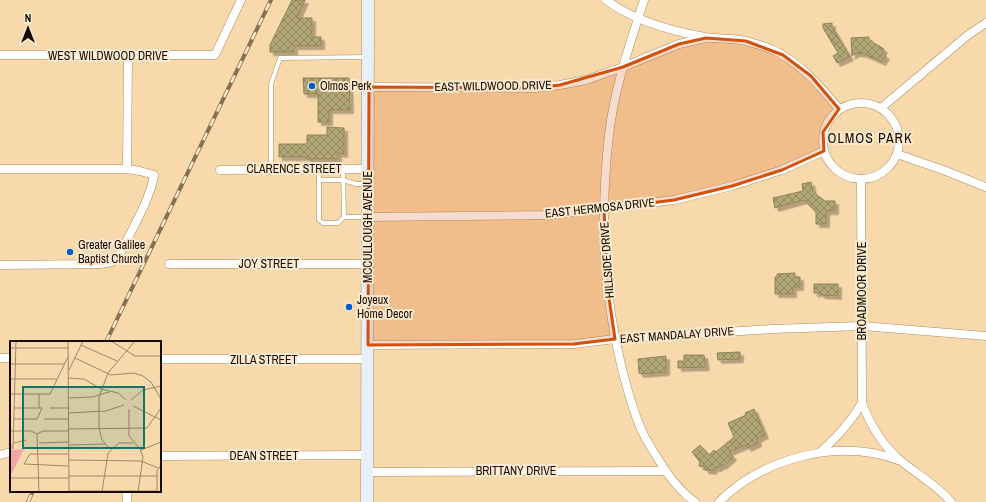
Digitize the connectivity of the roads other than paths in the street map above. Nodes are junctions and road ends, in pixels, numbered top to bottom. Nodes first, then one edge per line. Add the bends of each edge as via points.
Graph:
1 (241, 0) edge
2 (368, 0) edge
3 (606, 0) edge
4 (644, 0) edge
5 (638, 18) junction
6 (986, 23) edge
7 (706, 38) junction
8 (0, 55) edge
9 (128, 56) junction
10 (368, 57) junction
11 (623, 67) junction
12 (369, 87) junction
13 (881, 108) junction
14 (838, 109) junction
15 (824, 151) junction
16 (897, 154) junction
17 (0, 169) edge
18 (127, 169) junction
19 (271, 169) junction
20 (319, 169) junction
21 (343, 169) junction
22 (368, 169) junction
23 (220, 170) dead end
24 (861, 179) junction
25 (319, 180) junction
26 (343, 180) junction
27 (368, 184) junction
28 (986, 187) edge
29 (604, 209) junction
30 (344, 217) junction
31 (368, 217) junction
32 (169, 264) dead end
33 (368, 264) junction
34 (0, 265) edge
35 (862, 326) junction
36 (986, 336) edge
37 (615, 340) junction
38 (368, 345) junction
39 (161, 359) edge
40 (368, 360) junction
41 (862, 403) junction
42 (10, 452) edge
43 (820, 452) junction
44 (367, 455) junction
45 (0, 456) edge
46 (161, 456) edge
47 (900, 461) junction
48 (665, 471) junction
49 (367, 472) junction
50 (367, 502) edge
51 (695, 502) edge
52 (719, 502) edge
53 (951, 502) edge

1 - 9 street, WEST WILDWOOD DRIVE via 215,55
2 - 10 main road, MCCULLOUGH AVENUE
3 - 5 street, EAST WILDWOOD DRIVE
4 - 5 street, HILLSIDE DRIVE
5 - 7 street, EAST WILDWOOD DRIVE
5 - 11 street, HILLSIDE DRIVE
6 - 13 street
7 - 11 street, EAST WILDWOOD DRIVE via 679,44
7 - 14 street, EAST WILDWOOD DRIVE via 746,41 783,56 811,76
8 - 9 street, WEST WILDWOOD DRIVE
9 - 18 street
10 - 12 main road, MCCULLOUGH AVENUE
10 - 19 lane via 280,58 271,84
11 - 12 street, EAST WILDWOOD DRIVE via 586,80 535,88
11 - 29 street, HILLSIDE DRIVE via 609,134
12 - 22 main road, MCCULLOUGH AVENUE
13 - 14 street via 863,102
13 - 16 street via 891,117 897,129
14 - 15 street via 826,123 822,142
15 - 24 street via 837,171 848,177
15 - 29 street, EAST HERMOSA DRIVE via 782,170 732,186 674,200
16 - 24 street via 885,170 874,177
16 - 28 street
17 - 18 street
18 - 34 street via 154,175 148,197 119,256 112,262
19 - 20 street, CLARENCE STREET
19 - 23 street, CLARENCE STREET
20 - 21 street, CLARENCE STREET
20 - 25 lane
21 - 22 street, CLARENCE STREET
21 - 26 lane
22 - 27 main road, MCCULLOUGH AVENUE
24 - 35 street, BROADMOOR DRIVE
25 - 26 lane
25 - 30 lane via 319,220 323,223 338,223
26 - 27 lane
26 - 30 lane
27 - 31 main road, MCCULLOUGH AVENUE
29 - 31 street, EAST HERMOSA DRIVE via 549,215
29 - 37 street, HILLSIDE DRIVE via 608,291
30 - 31 lane
31 - 33 main road, MCCULLOUGH AVENUE
32 - 33 street, JOY STREET
33 - 38 main road, MCCULLOUGH AVENUE
35 - 36 street, EAST MANDALAY DRIVE
35 - 37 street, EAST MANDALAY DRIVE via 772,329
35 - 41 street, BROADMOOR DRIVE
37 - 38 street, EAST MANDALAY DRIVE via 574,344
37 - 48 street, HILLSIDE DRIVE via 634,410 643,433
38 - 40 main road, MCCULLOUGH AVENUE
39 - 40 street, ZILLA STREET
40 - 44 main road, MCCULLOUGH AVENUE
41 - 43 street via 848,425
41 - 47 street, BROADMOOR DRIVE via 876,432
42 - 45 street
43 - 47 street via 866,453
43 - 52 street via 765,470 741,483
44 - 46 street, DEAN STREET
44 - 49 main road, MCCULLOUGH AVENUE
47 - 53 street via 938,488
48 - 49 street, BRITTANY DRIVE
48 - 51 street, HILLSIDE DRIVE via 686,496
49 - 50 main road, MCCULLOUGH AVENUE

